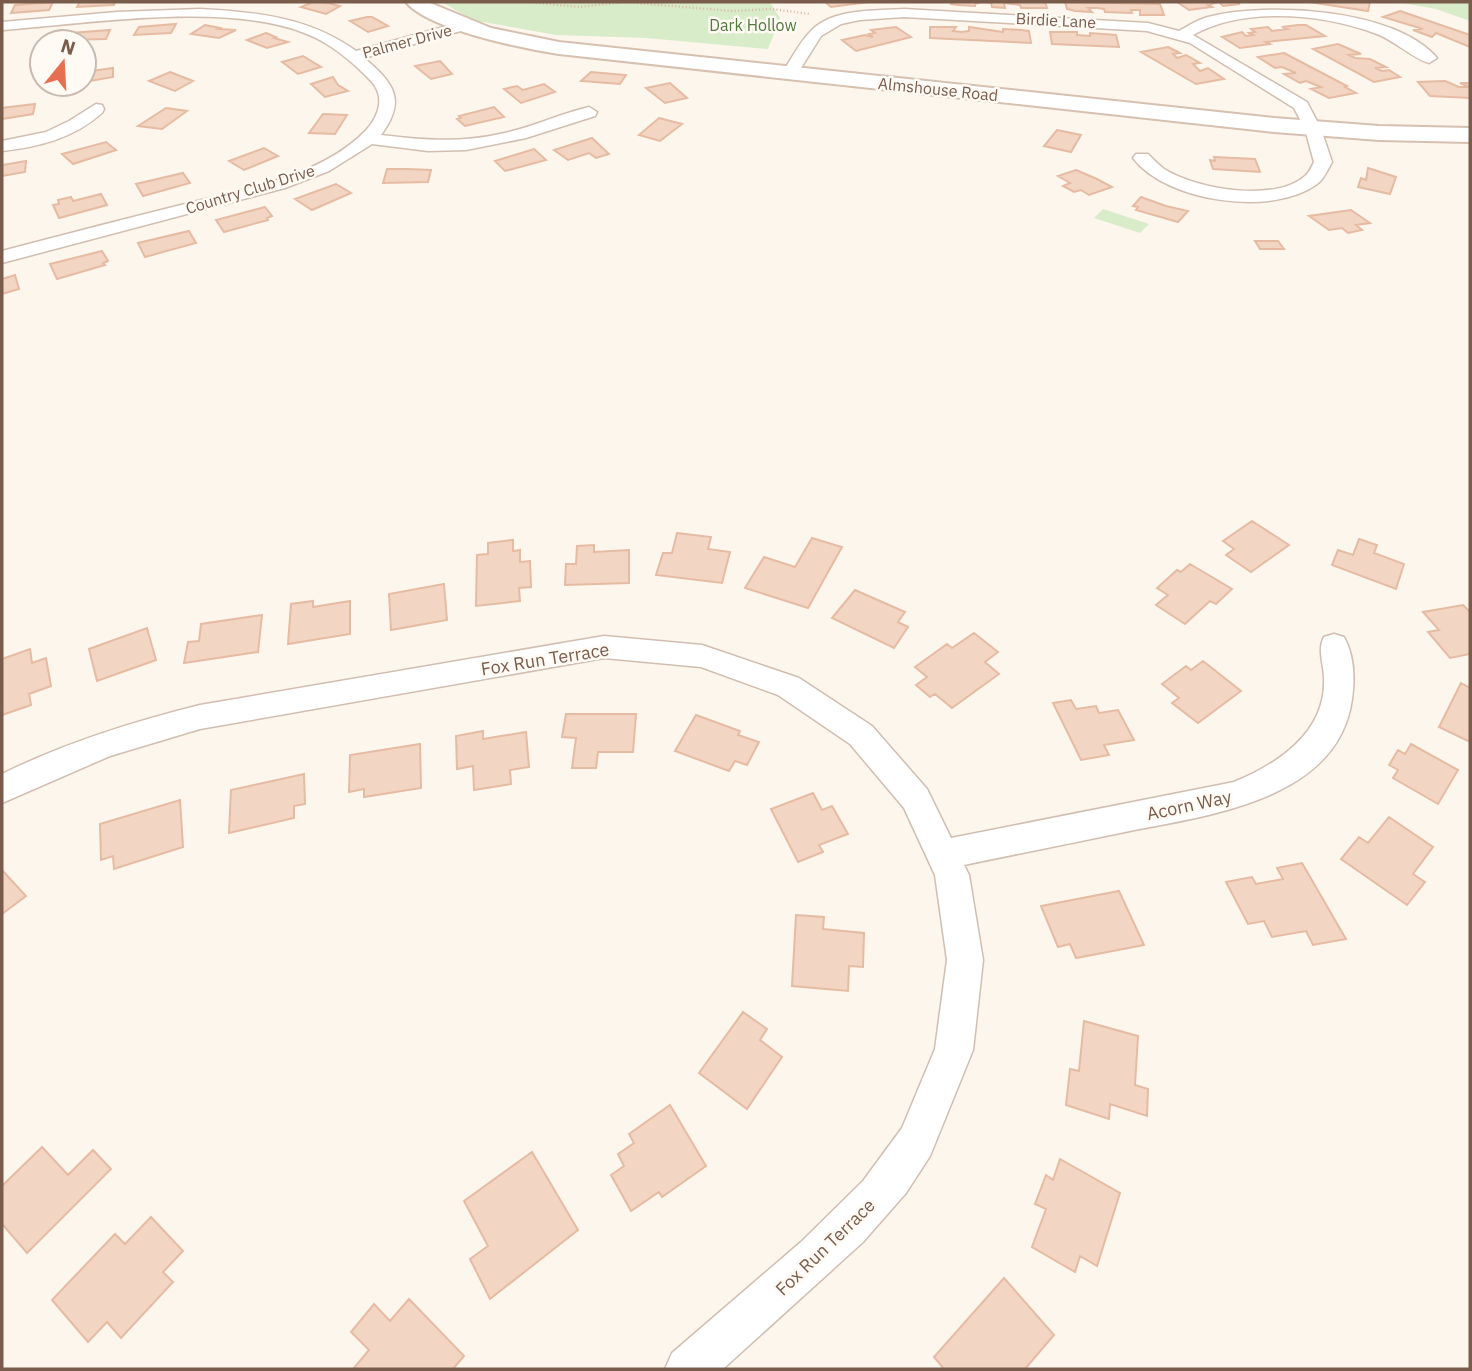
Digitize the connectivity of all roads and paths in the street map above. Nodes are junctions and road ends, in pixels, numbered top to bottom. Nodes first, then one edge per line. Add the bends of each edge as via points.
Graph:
1 (415, 2) edge
2 (529, 2) edge
3 (813, 15) dead end
4 (2, 26) edge
5 (463, 26) junction
6 (1182, 35) junction
7 (351, 57) junction
8 (1429, 58) dead end
9 (790, 73) junction
10 (96, 109) dead end
11 (590, 113) dead end
12 (1313, 129) junction
13 (1470, 135) edge
14 (368, 138) junction
15 (2, 146) edge
16 (1142, 158) dead end
17 (2, 257) edge
18 (1334, 645) dead end
19 (2, 789) edge
20 (944, 854) junction
21 (688, 1369) edge

1 - 5 main road, Almshouse Road
2 - 3 path via 579,7 624,2
4 - 7 street, Country Club Drive via 153,13 229,13 302,27
5 - 7 street, Palmer Drive
5 - 9 main road, Almshouse Road via 542,46
6 - 8 street via 1218,20 1303,13 1370,28 1412,45
6 - 9 street, Birdie Lane via 1121,23 870,15 840,20 820,30
6 - 12 street, Birdie Lane via 1298,103
7 - 14 street, Country Club Drive via 381,82 388,100 383,120
9 - 12 main road, Almshouse Road
10 - 15 street via 57,134
11 - 14 street via 463,146
12 - 13 main road, Almshouse Road
12 - 16 street via 1322,153 1320,171 1297,188 1267,195 1186,188 1159,176
14 - 17 street, Country Club Drive via 335,161 275,185
18 - 20 street, Acorn Way via 1339,689 1324,733 1299,761 1265,784 1237,795
19 - 20 street, Fox Run Terrace via 79,753 200,717 604,647 667,649 708,655 759,671 842,718 897,772 922,807
20 - 21 street, Fox Run Terrace via 960,912 963,986 956,1038 940,1090 916,1141 864,1214

